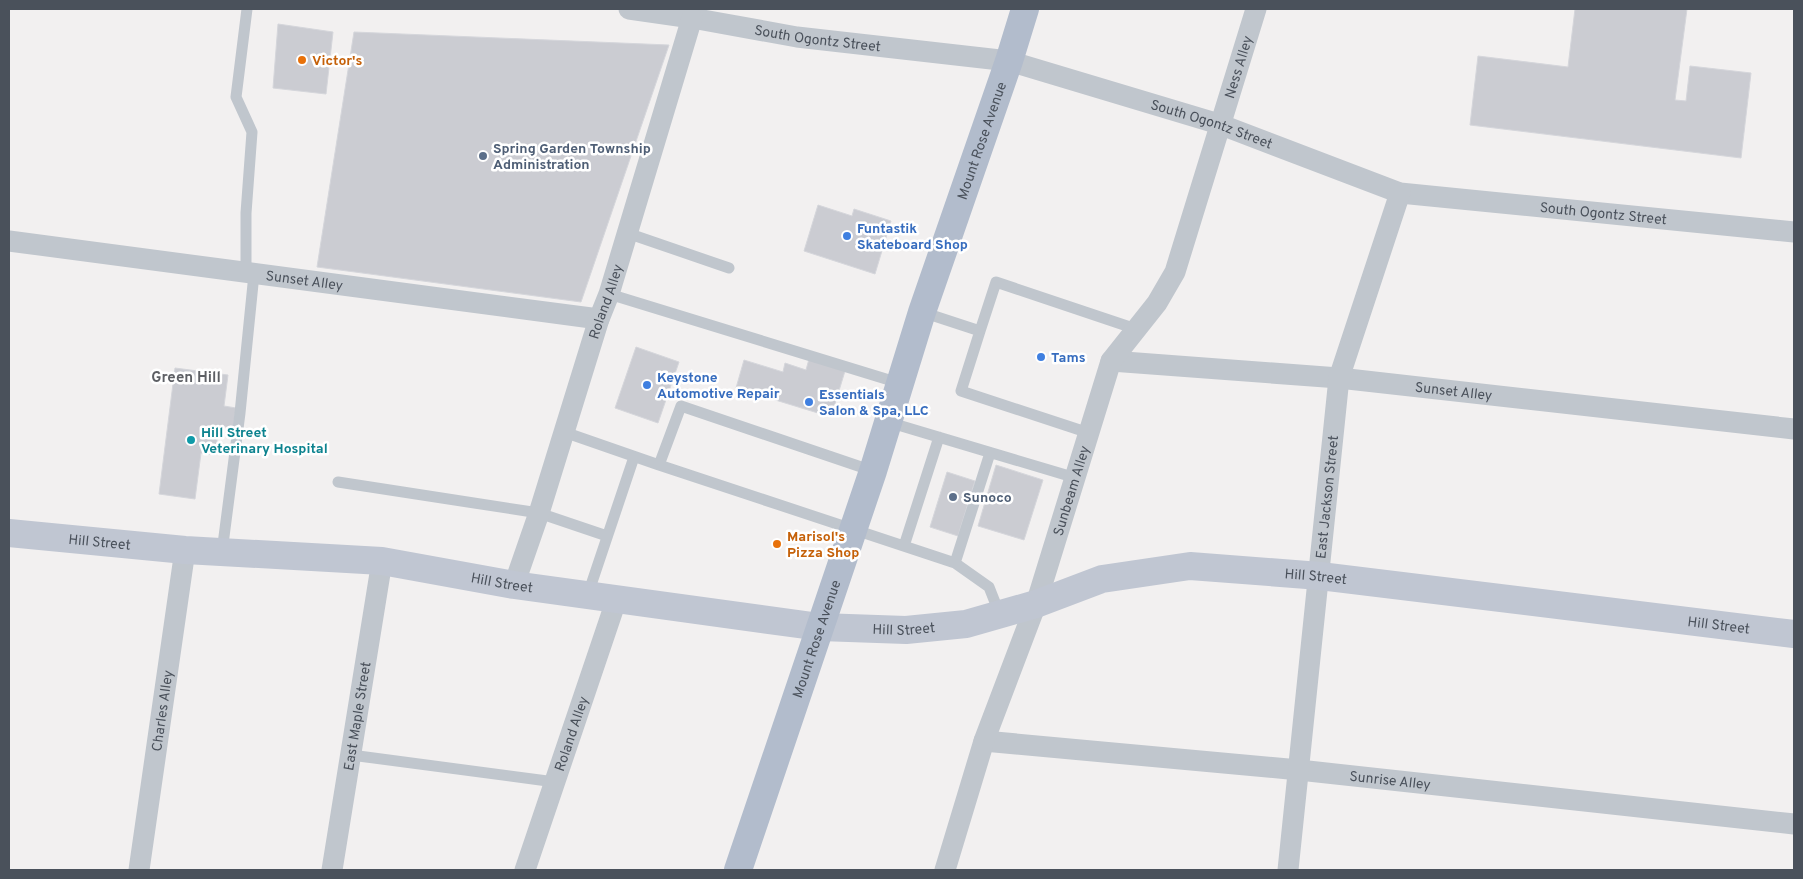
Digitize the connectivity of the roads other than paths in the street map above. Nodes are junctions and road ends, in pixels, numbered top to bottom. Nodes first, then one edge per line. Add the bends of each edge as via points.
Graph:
1 (247, 9) edge
2 (629, 9) edge
3 (1025, 9) edge
4 (1256, 9) edge
5 (714, 15) edge
6 (692, 18) junction
7 (1009, 61) junction
8 (1219, 124) junction
9 (1400, 193) junction
10 (1794, 232) edge
11 (627, 234) junction
12 (9, 241) edge
13 (729, 268) dead end
14 (250, 273) junction
15 (609, 294) junction
16 (922, 312) junction
17 (599, 319) junction
18 (1136, 329) junction
19 (980, 331) junction
20 (1112, 361) junction
21 (1339, 378) junction
22 (899, 383) junction
23 (888, 422) junction
24 (1794, 429) edge
25 (564, 432) junction
26 (1089, 433) junction
27 (939, 437) junction
28 (990, 453) junction
29 (634, 457) junction
30 (659, 465) junction
31 (873, 471) junction
32 (1076, 478) junction
33 (338, 482) dead end
34 (539, 513) junction
35 (853, 530) junction
36 (9, 533) edge
37 (607, 536) junction
38 (904, 546) junction
39 (186, 550) junction
40 (222, 552) junction
41 (382, 561) junction
42 (955, 563) junction
43 (1320, 576) junction
44 (514, 585) junction
45 (588, 594) junction
46 (617, 598) junction
47 (1036, 604) junction
48 (1000, 615) junction
49 (820, 627) junction
50 (1794, 634) edge
51 (984, 741) junction
52 (351, 755) junction
53 (1299, 770) junction
54 (554, 782) junction
55 (1794, 824) edge
56 (139, 870) edge
57 (332, 870) edge
58 (525, 870) edge
59 (738, 870) edge
60 (945, 870) edge
61 (1288, 870) edge

1 - 14 lane via 236,97 252,132 246,213
2 - 6 street, South Ogontz Street
3 - 7 main road, Mount Rose Avenue
4 - 8 street, Ness Alley
5 - 6 street, South Ogontz Street
5 - 7 street, South Ogontz Street via 797,37
6 - 11 street, Roland Alley
7 - 8 street, South Ogontz Street
7 - 16 main road, Mount Rose Avenue
8 - 9 street, South Ogontz Street
8 - 18 street, Sunbeam Alley via 1175,272 1157,303
9 - 10 street, South Ogontz Street
9 - 21 street, East Jackson Street
11 - 13 lane
11 - 15 street, Roland Alley
12 - 14 street, Sunset Alley
14 - 17 street, Sunset Alley
14 - 40 lane via 240,413
15 - 17 street, Roland Alley
15 - 22 lane
16 - 19 lane
16 - 22 main road, Mount Rose Avenue
17 - 25 street, Roland Alley
18 - 19 lane via 996,282
18 - 20 street, Sunbeam Alley
19 - 26 lane via 961,391
20 - 21 street, Sunset Alley
20 - 26 street, Sunbeam Alley
21 - 24 street, Sunset Alley
21 - 43 street, East Jackson Street
22 - 23 main road, Mount Rose Avenue
23 - 27 lane
23 - 31 main road, Mount Rose Avenue
25 - 29 lane
25 - 34 street, Roland Alley
26 - 32 street, Sunbeam Alley
27 - 28 lane
27 - 38 lane
28 - 32 lane
28 - 42 lane
29 - 30 lane
29 - 37 lane
30 - 31 lane via 681,406
30 - 35 lane
31 - 35 main road, Mount Rose Avenue
32 - 47 street, Sunbeam Alley
33 - 34 lane
34 - 37 lane
34 - 44 street, Roland Alley
35 - 38 lane
35 - 49 main road, Mount Rose Avenue
36 - 39 main road, Hill Street
37 - 45 lane
38 - 42 lane
39 - 40 main road, Hill Street
39 - 56 street, Charles Alley
40 - 41 main road, Hill Street
41 - 44 main road, Hill Street
41 - 52 street, East Maple Street
42 - 48 lane via 989,587
43 - 47 main road, Hill Street via 1190,566 1102,579
43 - 50 main road, Hill Street
43 - 53 street, East Jackson Street
44 - 45 main road, Hill Street
45 - 46 main road, Hill Street
46 - 49 main road, Hill Street
46 - 54 street, Roland Alley
47 - 48 main road, Hill Street
47 - 51 street, Sunbeam Alley
48 - 49 main road, Hill Street via 966,624 906,630
49 - 59 main road, Mount Rose Avenue
51 - 53 street, Sunrise Alley
51 - 60 street, Sunbeam Alley
52 - 54 lane
52 - 57 street, East Maple Street
53 - 55 street, Sunrise Alley
53 - 61 street, East Jackson Street
54 - 58 street, Roland Alley

